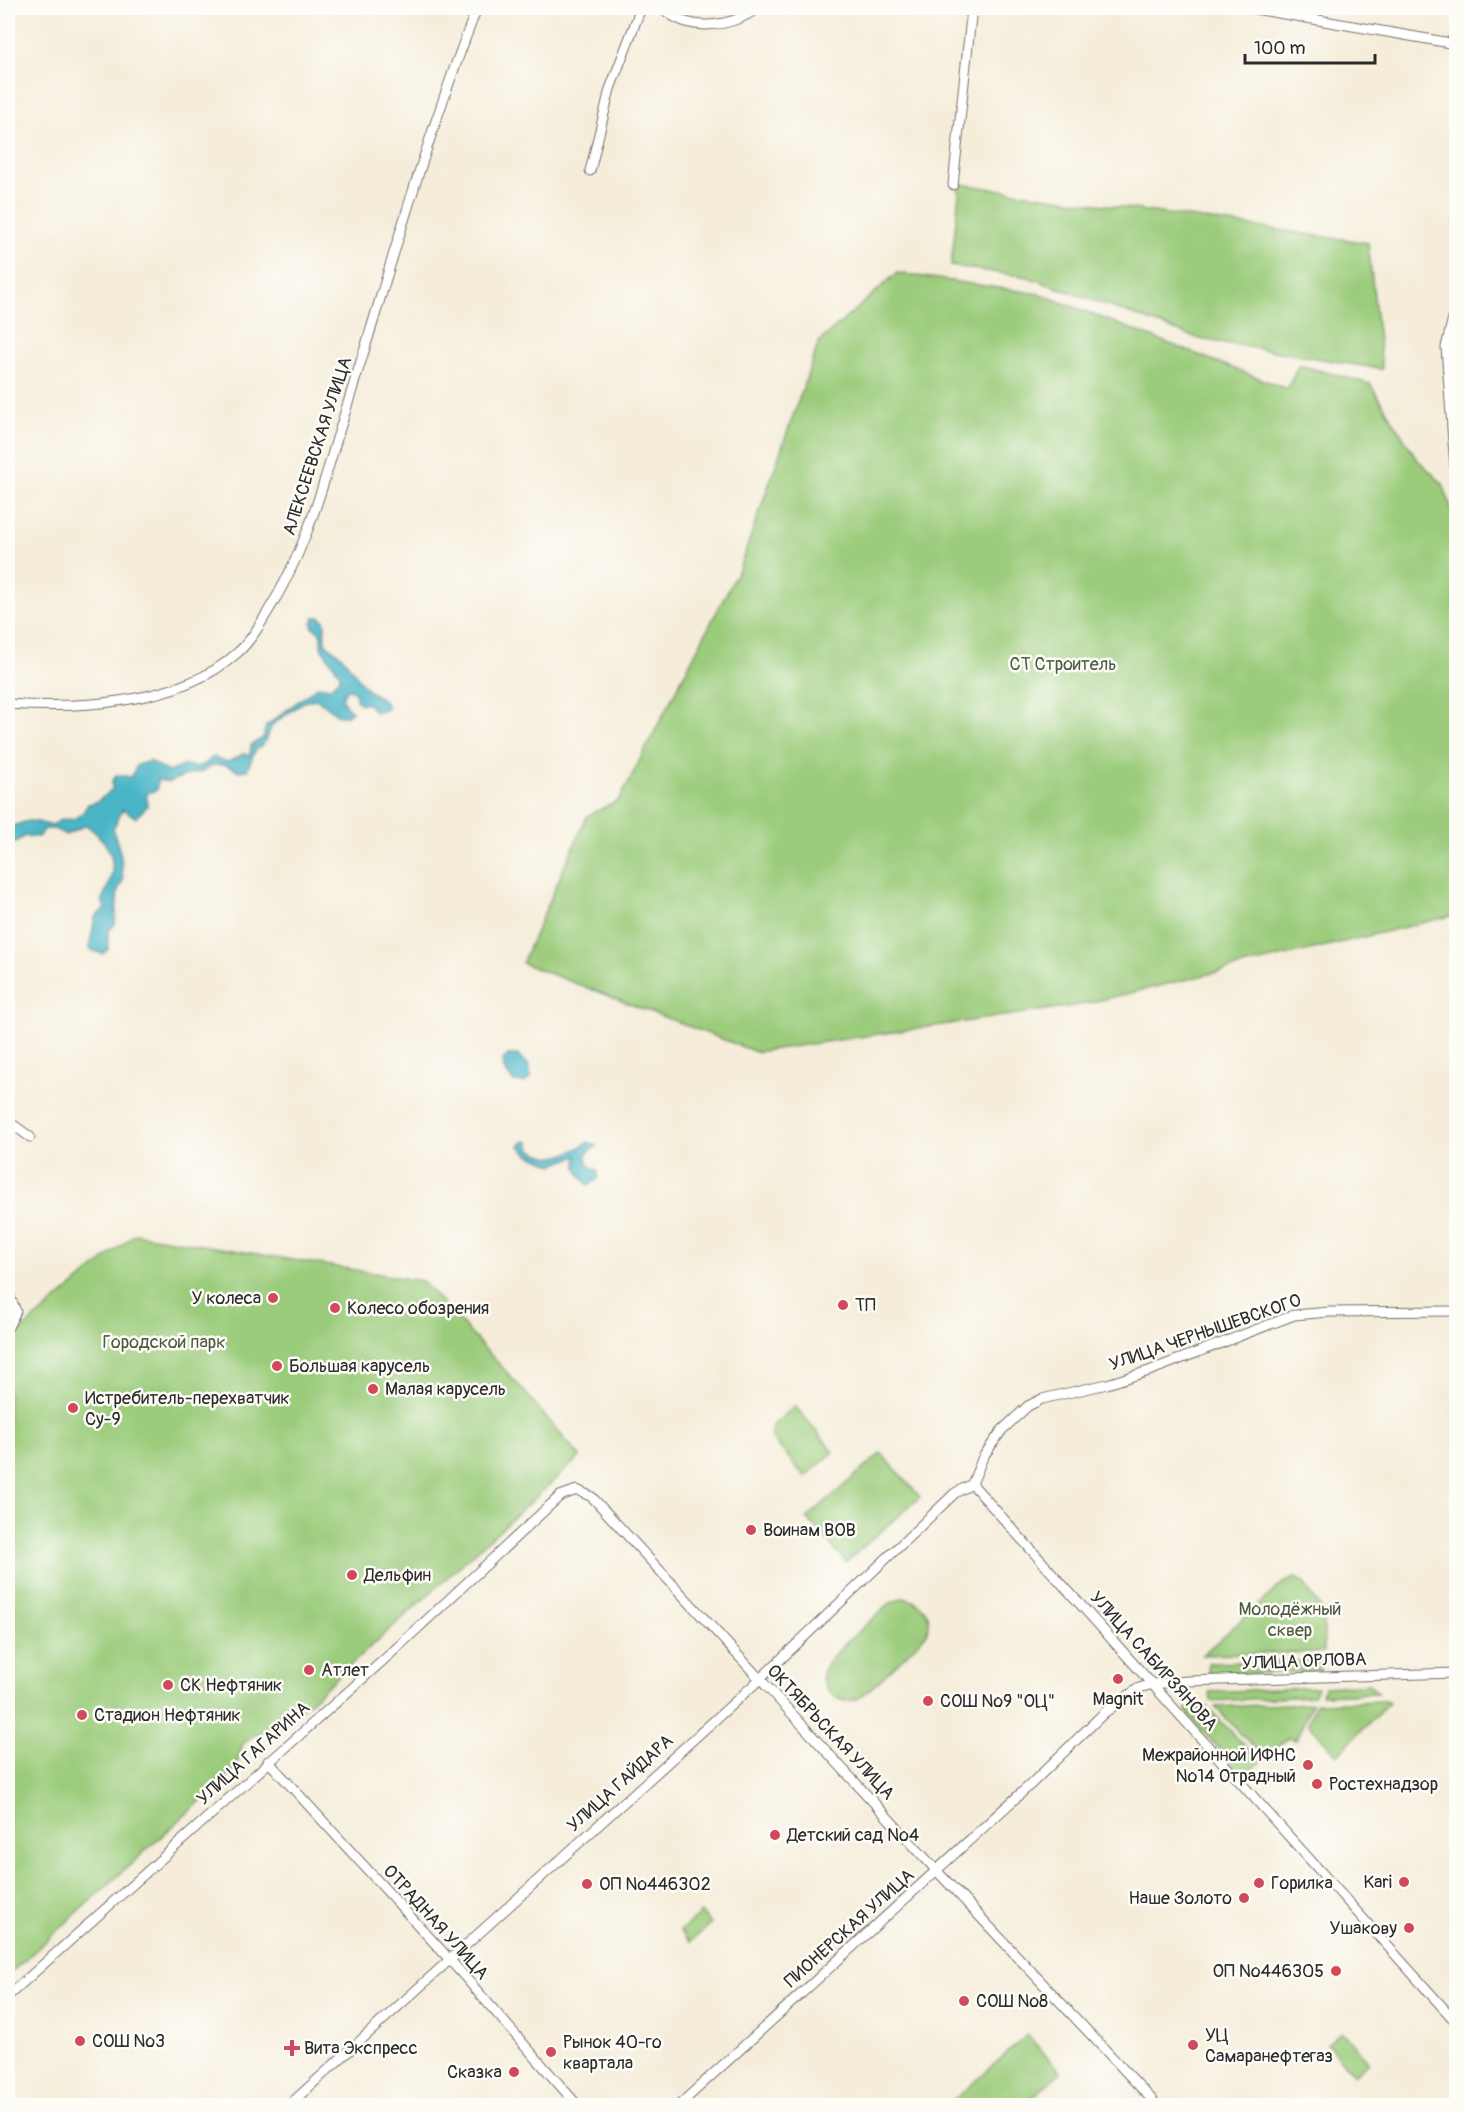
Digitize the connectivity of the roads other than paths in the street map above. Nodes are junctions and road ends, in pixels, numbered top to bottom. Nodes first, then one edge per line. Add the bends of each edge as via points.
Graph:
1 (477, 8) edge
2 (641, 8) edge
3 (662, 8) edge
4 (758, 8) edge
5 (972, 8) edge
6 (1249, 8) edge
7 (1456, 44) edge
8 (590, 171) dead end
9 (953, 185) dead end
10 (1456, 305) edge
11 (1456, 482) edge
12 (8, 704) edge
13 (8, 1121) edge
14 (30, 1137) dead end
15 (8, 1292) edge
16 (1456, 1311) edge
17 (8, 1327) edge
18 (972, 1484) junction
19 (576, 1490) joint
20 (1456, 1673) edge
21 (759, 1680) junction
22 (1153, 1684) junction
23 (268, 1761) junction
24 (936, 1870) junction
25 (450, 1960) junction
26 (8, 1996) edge
27 (1456, 2022) edge
28 (8, 2102) edge
29 (11, 2106) edge
30 (288, 2106) edge
31 (578, 2106) edge
32 (678, 2106) edge
33 (1158, 2106) edge

1 - 12 street, АЛЕКСЕЕВСКАЯ УЛИЦА via 410,199 313,520 259,626 248,642 220,666 163,691 68,707
2 - 8 street via 610,90
3 - 4 street via 681,21 706,25 738,19
5 - 9 street
6 - 7 street
10 - 11 street via 1446,347
13 - 14 street
15 - 17 street via 16,1311
16 - 18 street, УЛИЦА ЧЕРНЫШЕВСКОГО via 1294,1315 1149,1371 1042,1399 1028,1406 1002,1430 983,1456
18 - 21 street, УЛИЦА ГАЙДАРА via 955,1493 926,1519
18 - 22 street, УЛИЦА САБИРЗЯНОВА
19 - 21 street, ОКТЯБРЬСКАЯ УЛИЦА via 592,1497
19 - 23 street, УЛИЦА ГАГАРИНА via 560,1496
20 - 22 street, УЛИЦА ОРЛОВА
21 - 24 street, ОКТЯБРЬСКАЯ УЛИЦА
21 - 25 street, УЛИЦА ГАЙДАРА
22 - 24 street, ПИОНЕРСКАЯ УЛИЦА via 1139,1688 1104,1713
22 - 27 street, УЛИЦА САБИРЗЯНОВА
23 - 25 street, ОТРАДНАЯ УЛИЦА
23 - 26 street, УЛИЦА ГАГАРИНА
24 - 32 street, ПИОНЕРСКАЯ УЛИЦА
24 - 33 street, ОКТЯБРЬСКАЯ УЛИЦА
25 - 30 street, УЛИЦА ГАЙДАРА
25 - 31 street, ОТРАДНАЯ УЛИЦА
28 - 29 street

